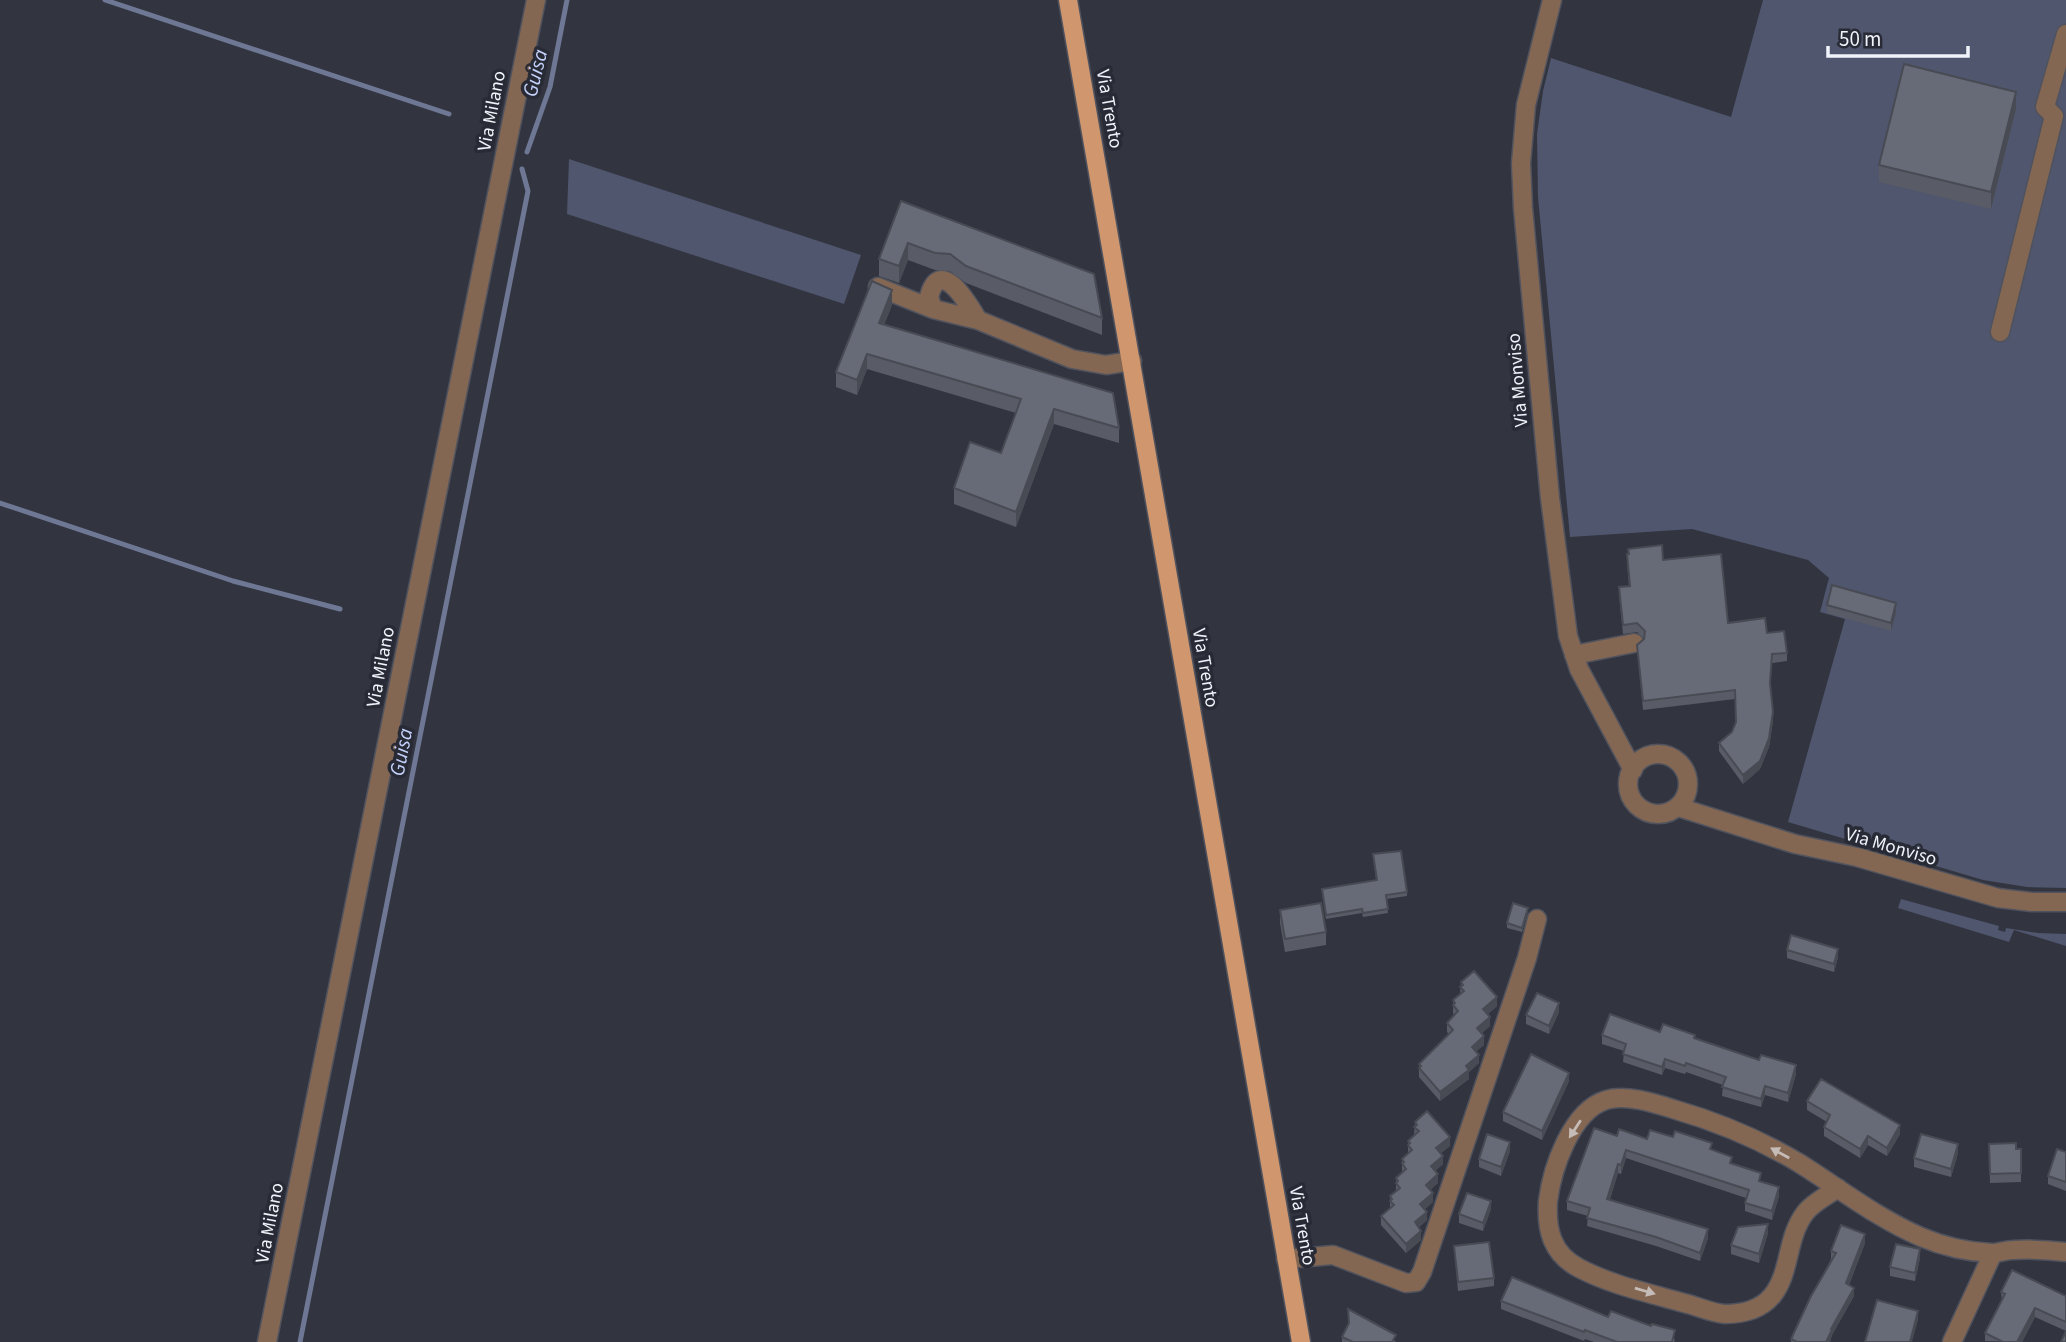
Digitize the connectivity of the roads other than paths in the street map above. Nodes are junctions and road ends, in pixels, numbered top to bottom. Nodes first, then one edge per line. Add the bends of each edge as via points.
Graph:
1 (536, 0) edge
2 (1068, 0) edge
3 (1552, 0) edge
4 (2066, 34) edge
5 (2060, 117) edge
6 (878, 287) edge
7 (933, 309) junction
8 (978, 320) junction
9 (2000, 332) dead end
10 (1132, 361) junction
11 (1634, 643) dead end
12 (1574, 655) junction
13 (1637, 764) junction
14 (1682, 801) junction
15 (2066, 902) edge
16 (1537, 919) dead end
17 (1838, 1188) junction
18 (2066, 1252) edge
19 (1993, 1253) junction
20 (1286, 1259) junction
21 (267, 1342) edge
22 (1301, 1342) edge
23 (1952, 1342) edge

1 - 21 street, Via Milano
2 - 10 main road, Via Trento
3 - 12 street, Via Monviso via 1526,105 1522,179 1555,537
4 - 5 street via 2045,107
5 - 9 street
6 - 7 street
7 - 8 street
7 - 8 street via 929,297 935,284 950,283 962,293
8 - 10 street via 1072,359 1106,365
10 - 20 main road, Via Trento
11 - 12 street
12 - 13 street, Via Monviso via 1620,747
13 - 14 street via 1660,755 1677,762 1687,777
13 - 14 street via 1629,791 1641,808 1664,814
14 - 15 street, Via Monviso via 1706,817 1998,898
16 - 20 street via 1416,1282 1406,1283 1333,1255
17 -> 17 street via 1756,1139 1712,1120 1659,1104 1615,1099 1598,1104 1575,1124 1549,1196 1550,1238 1577,1267 1608,1281 1722,1314 1744,1313 1773,1295 1783,1276 1794,1231 1806,1210
17 - 19 street via 1922,1237
18 - 19 street
19 - 23 street
20 - 22 main road, Via Trento

